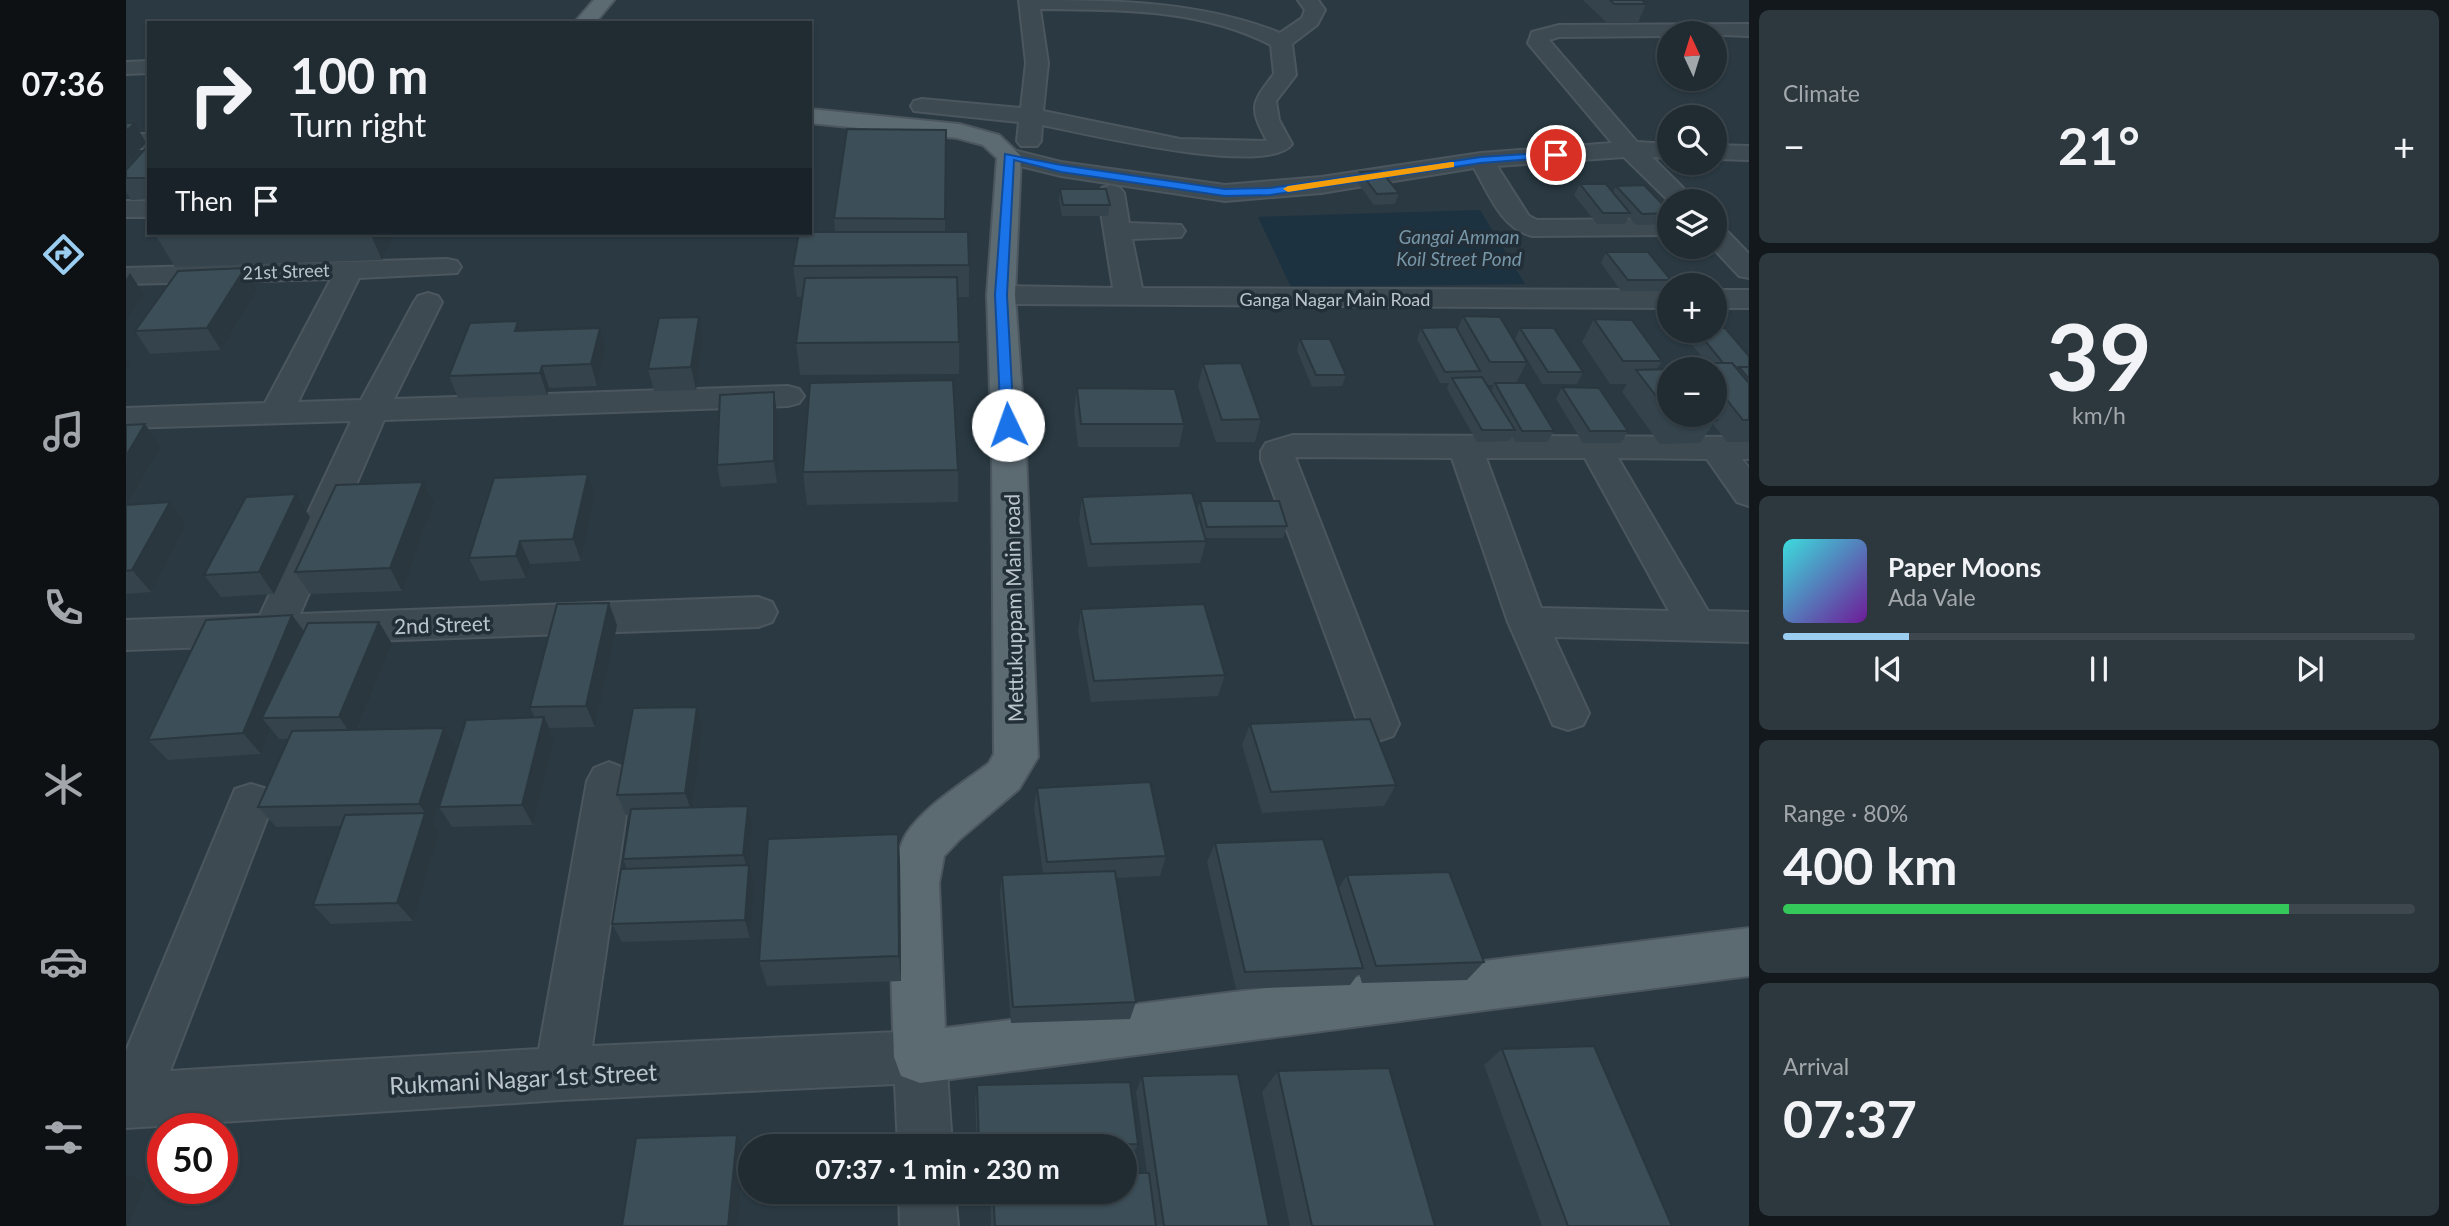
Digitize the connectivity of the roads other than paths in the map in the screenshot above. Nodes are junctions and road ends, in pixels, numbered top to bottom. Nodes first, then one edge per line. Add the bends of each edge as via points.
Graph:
1 (604, 0) edge
2 (1308, 0) edge
3 (1029, 1) edge
4 (586, 21) edge
5 (1749, 30) edge
6 (1283, 39) junction
7 (147, 67) edge
8 (126, 68) edge
9 (922, 106) dead end
10 (812, 116) edge
11 (1032, 116) junction
12 (126, 141) edge
13 (147, 141) edge
14 (1630, 149) junction
15 (1657, 150) edge
16 (1727, 152) edge
17 (1749, 153) edge
18 (1019, 158) junction
19 (1481, 160) junction
20 (1671, 189) edge
21 (1111, 193) dead end
22 (126, 209) edge
23 (147, 209) edge
24 (1657, 226) edge
25 (1172, 230) dead end
26 (1116, 231) junction
27 (1727, 247) edge
28 (447, 267) dead end
29 (350, 270) junction
30 (1749, 270) edge
31 (126, 276) edge
32 (1001, 295) junction
33 (1129, 296) junction
34 (1657, 299) edge
35 (1727, 299) edge
36 (1749, 299) edge
37 (428, 302) dead end
38 (788, 396) dead end
39 (372, 410) junction
40 (276, 413) junction
41 (126, 418) edge
42 (1465, 446) junction
43 (1595, 447) junction
44 (1733, 448) edge
45 (1749, 494) edge
46 (758, 612) dead end
47 (1527, 622) junction
48 (1696, 626) junction
49 (1749, 627) edge
50 (273, 630) junction
51 (126, 635) edge
52 (1567, 713) dead end
53 (1378, 724) dead end
54 (609, 780) dead end
55 (251, 803) dead end
56 (1749, 952) edge
57 (920, 1057) junction
58 (561, 1074) junction
59 (129, 1101) edge
60 (924, 1134) edge
61 (928, 1204) edge
62 (929, 1226) edge

1 - 4 main road
2 - 6 street via 1315,10 1310,21
3 - 6 street via 1175,9 1242,22
3 - 11 street via 1037,63
5 - 14 street via 1559,31 1539,36 1538,43
6 - 11 street via 1285,75 1264,110 1280,144 1270,149 1180,146
7 - 8 street
9 - 11 street
10 - 18 main road via 959,131 991,141
11 - 18 street
12 - 13 street
14 - 15 street
14 - 19 street
14 - 20 street
16 - 17 street
18 - 19 street via 1061,169 1225,192 1321,185
18 - 32 main road, Mettukuppam Main road
19 - 24 street via 1519,220 1532,228
21 - 26 street
22 - 23 street
25 - 26 street
26 - 33 street
27 - 30 street
28 - 29 street, 21st Street
29 - 31 street, 21st Street
29 - 40 street
32 - 33 street, Ganga Nagar Main Road
32 - 57 main road, Mettukuppam Main road via 1016,757 1004,776 923,848 916,883
33 - 34 street, Ganga Nagar Main Road
35 - 36 street
37 - 39 street
38 - 39 street
39 - 40 street
39 - 50 street
40 - 41 street
42 - 43 street
42 - 47 street
42 - 53 street via 1293,446 1278,451
43 - 44 street
43 - 48 street
44 - 45 street
46 - 50 street, 2nd Street
47 - 48 street
47 - 52 street
48 - 49 street
50 - 51 street, 2nd Street
54 - 58 street
55 - 59 street
56 - 57 main road
57 - 58 street, Rukmani Nagar 1st Street
57 - 60 street
58 - 59 street, Rukmani Nagar 1st Street
61 - 62 street

